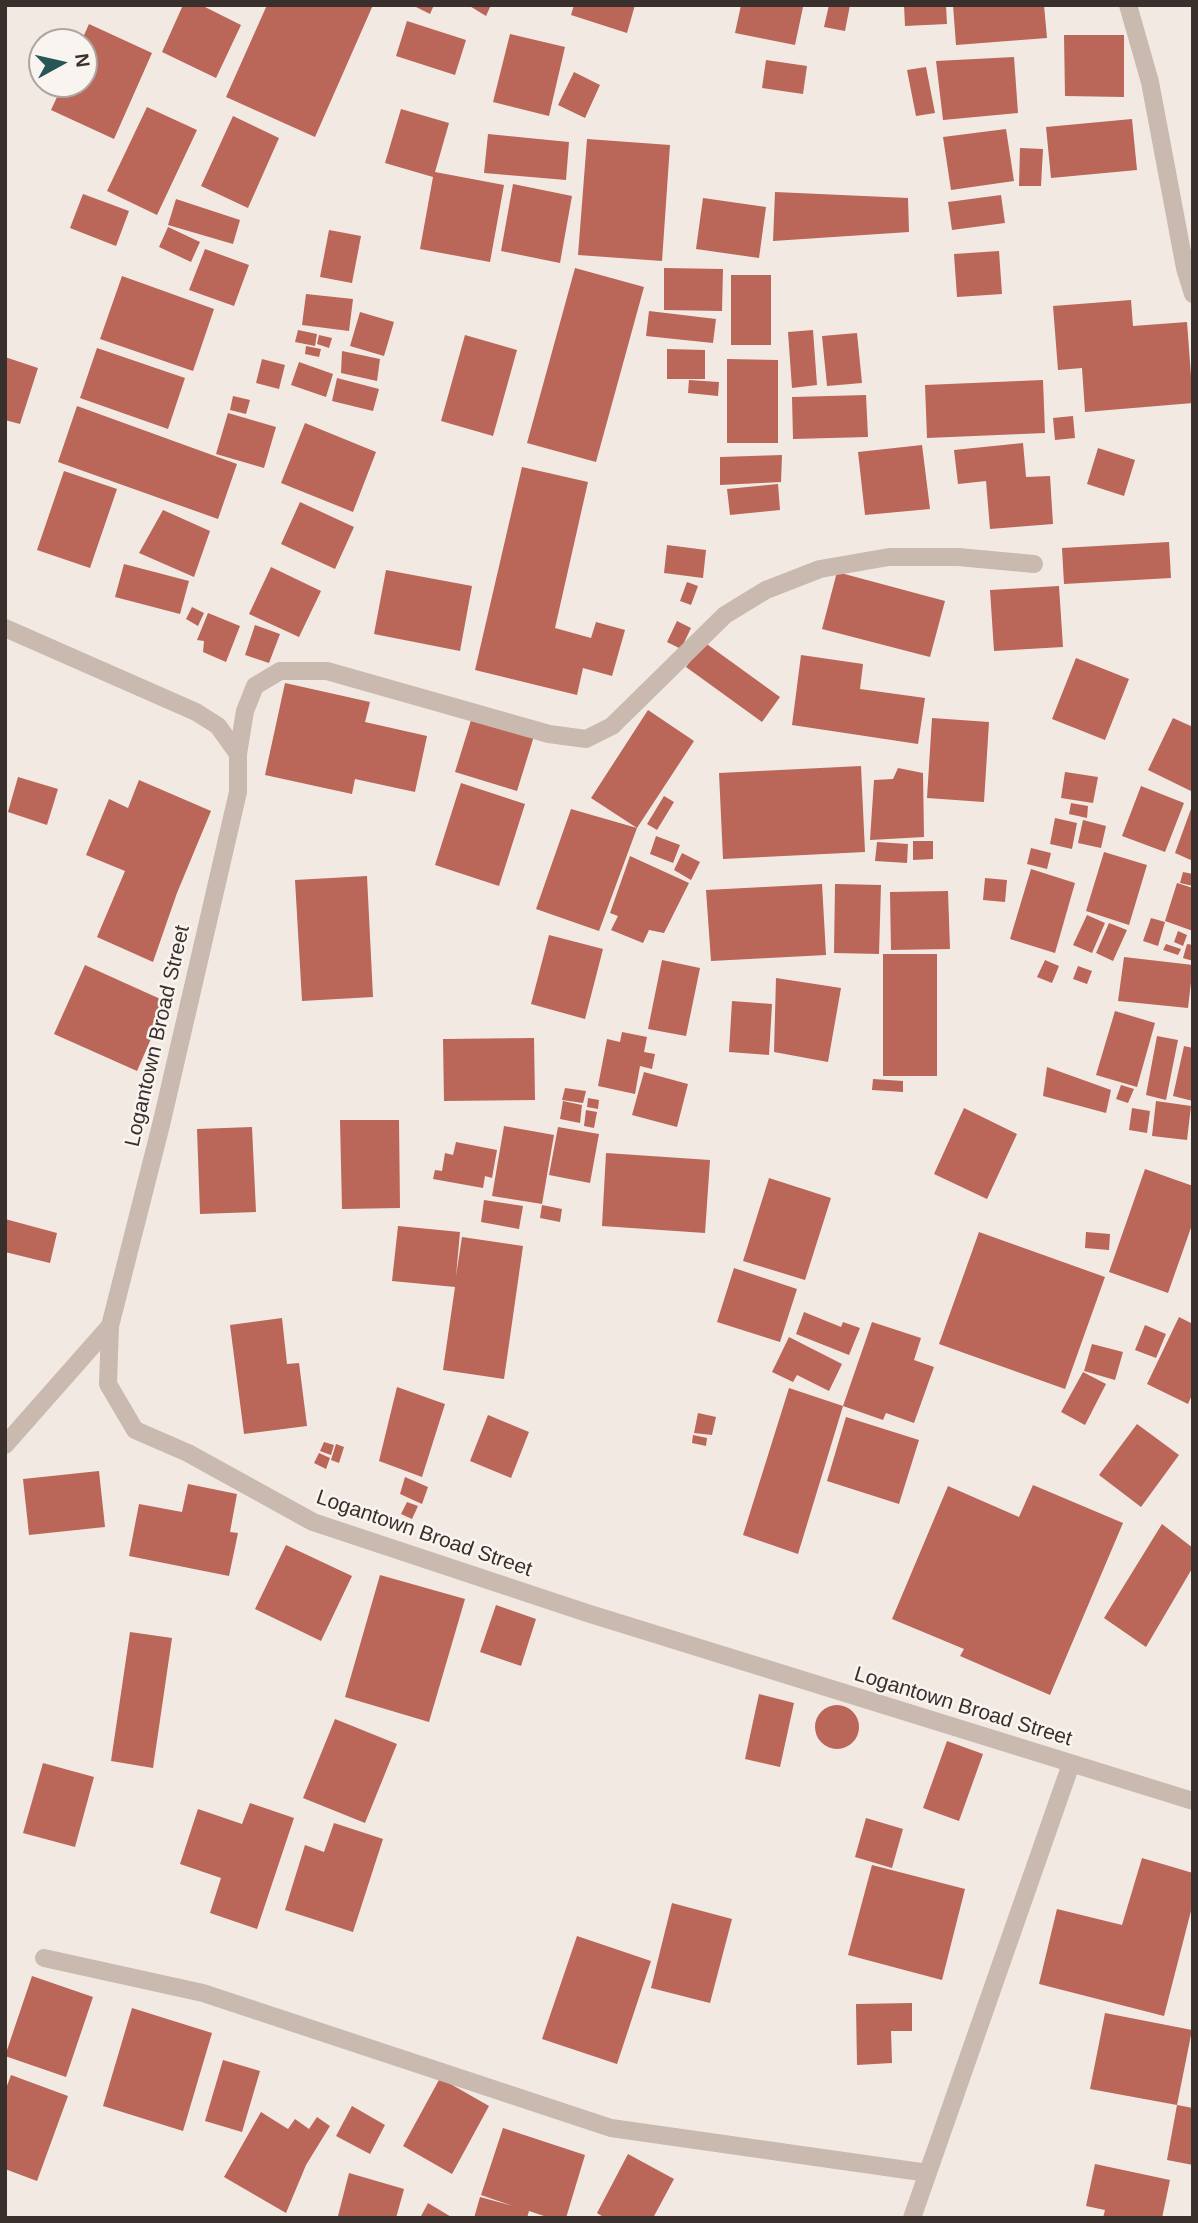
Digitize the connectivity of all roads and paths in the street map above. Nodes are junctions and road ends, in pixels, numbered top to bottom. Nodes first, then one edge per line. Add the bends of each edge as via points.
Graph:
1 (1128, 5) edge
2 (1193, 294) edge
3 (1034, 564) dead end
4 (5, 628) edge
5 (237, 754) junction
6 (110, 1326) junction
7 (5, 1445) edge
8 (1071, 1764) junction
9 (1193, 1801) edge
10 (44, 1958) dead end
11 (929, 2172) junction
12 (912, 2218) edge

1 - 2 street via 1150,82
3 - 5 street, Logantown Broad Street via 889,557 820,569 765,590 725,615 612,726 586,739 549,734 327,671 280,671 255,686
4 - 5 street via 196,712 218,726
5 - 6 street, Logantown Broad Street via 238,792
6 - 7 street
6 - 8 street, Logantown Broad Street via 108,1384 135,1430 188,1453 313,1522
8 - 9 street, Logantown Broad Street
8 - 11 street
10 - 11 street via 203,1993 611,2128
11 - 12 street

